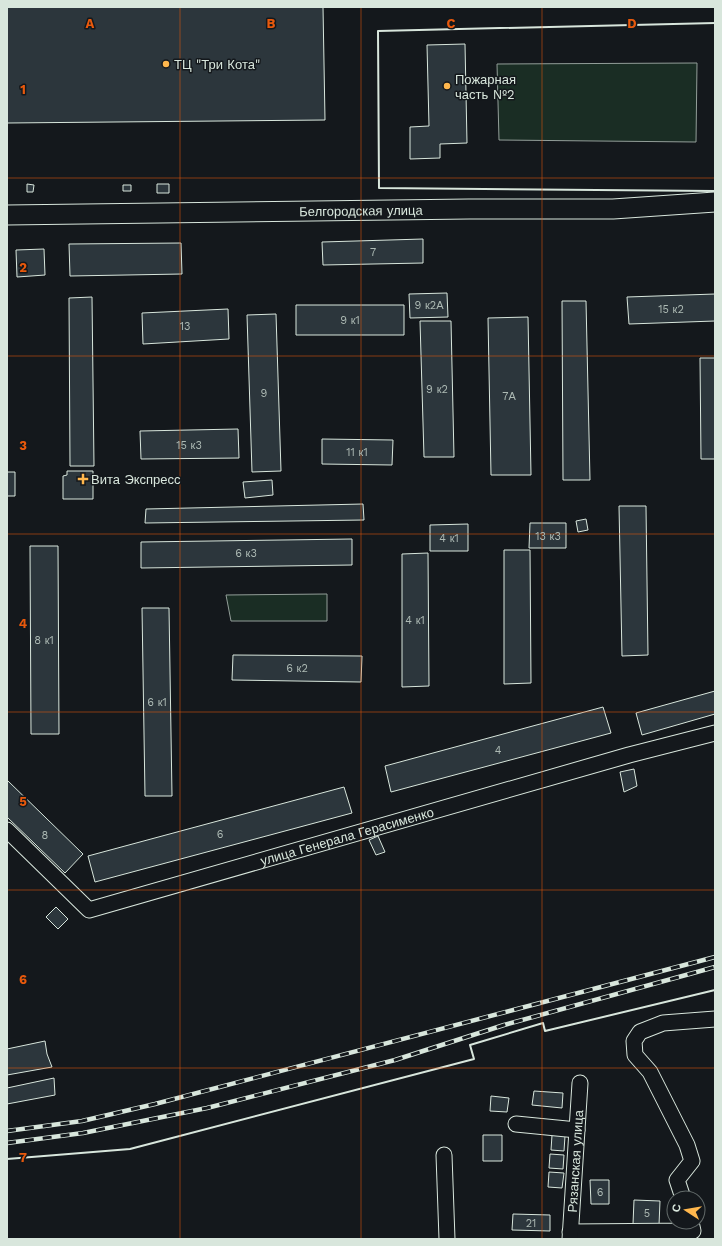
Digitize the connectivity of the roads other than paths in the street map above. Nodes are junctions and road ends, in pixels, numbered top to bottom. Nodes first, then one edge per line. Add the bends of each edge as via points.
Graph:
1 (715, 202) edge
2 (7, 215) edge
3 (715, 733) edge
4 (7, 830) edge
5 (715, 1018) edge
6 (580, 1083) dead end
7 (516, 1124) dead end
8 (576, 1130) junction
9 (444, 1155) dead end
10 (680, 1190) edge
11 (666, 1228) edge
12 (570, 1235) edge
13 (447, 1239) edge

1 - 2 main road, Белгородская улица via 613,209
3 - 4 street, улица Генерала Герасименко via 629,755 89,910
5 - 10 street via 663,1023 640,1032 634,1041 635,1055 650,1072 692,1161 677,1180
6 - 8 street, Рязанская улица
7 - 8 street
8 - 12 street, Рязанская улица
9 - 13 street
11 - 12 street

